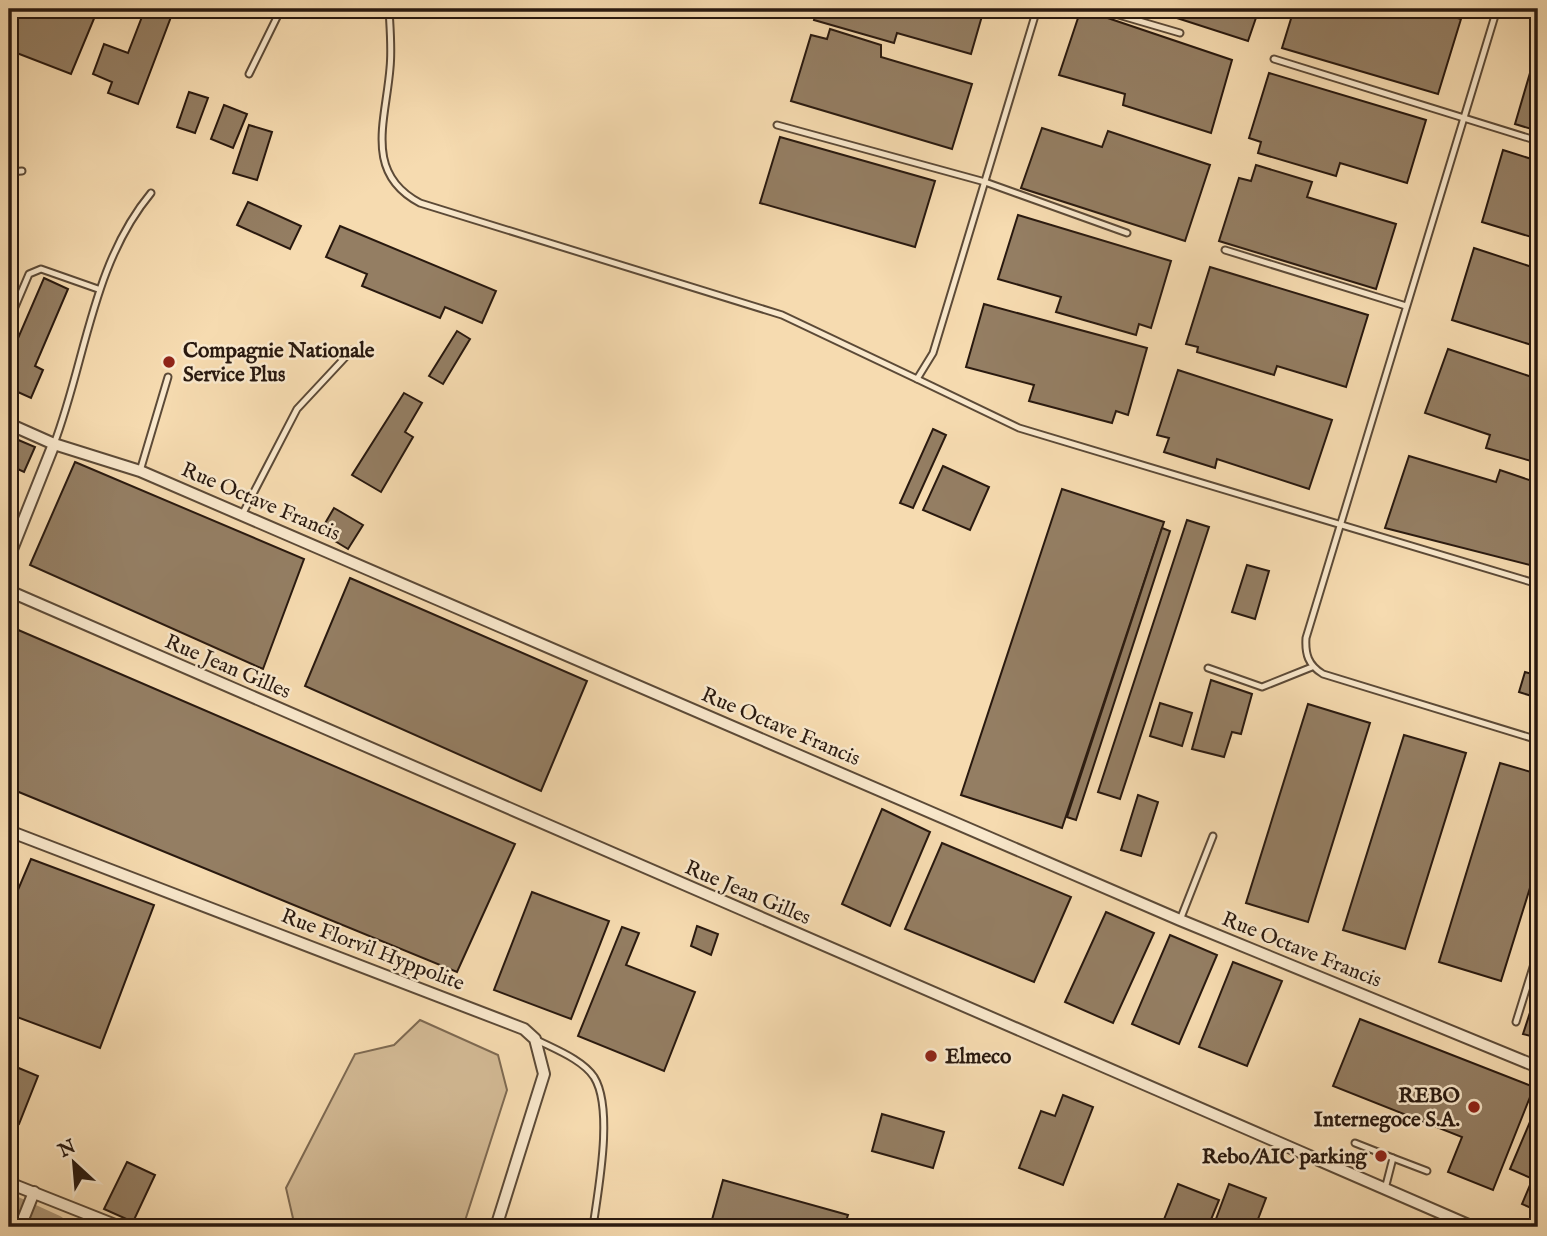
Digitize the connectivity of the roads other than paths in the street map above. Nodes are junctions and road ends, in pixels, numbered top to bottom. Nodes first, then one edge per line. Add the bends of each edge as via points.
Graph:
1 (281, 9) edge
2 (388, 9) edge
3 (1037, 9) edge
4 (1098, 9) edge
5 (1497, 9) edge
6 (1180, 33) dead end
7 (1274, 59) dead end
8 (249, 74) dead end
9 (1462, 115) junction
10 (777, 125) dead end
11 (1538, 141) edge
12 (22, 171) dead end
13 (9, 172) edge
14 (985, 181) junction
15 (151, 193) dead end
16 (1127, 233) dead end
17 (1225, 250) dead end
18 (97, 289) junction
19 (1406, 306) junction
20 (9, 321) edge
21 (352, 350) dead end
22 (168, 377) dead end
23 (917, 379) junction
24 (9, 424) edge
25 (54, 444) junction
26 (140, 471) junction
27 (242, 515) junction
28 (1340, 526) junction
29 (9, 557) edge
30 (1538, 584) edge
31 (9, 591) edge
32 (1312, 667) junction
33 (1208, 668) dead end
34 (1538, 740) edge
35 (9, 831) edge
36 (1213, 835) dead end
37 (1180, 920) junction
38 (1538, 951) edge
39 (1536, 963) edge
40 (1516, 1023) dead end
41 (536, 1039) junction
42 (1538, 1067) edge
43 (1355, 1143) dead end
44 (1394, 1158) junction
45 (1427, 1171) dead end
46 (9, 1183) edge
47 (1385, 1189) junction
48 (33, 1196) junction
49 (1446, 1215) junction
50 (987, 1223) dead end
51 (20, 1227) edge
52 (120, 1227) edge
53 (496, 1227) edge
54 (593, 1227) edge
55 (997, 1227) edge
56 (1440, 1227) edge
57 (1473, 1227) edge

1 - 8 lane
2 - 23 lane via 390,68 382,160 387,175 405,196 782,316
3 - 14 lane
4 - 6 lane
5 - 9 lane
7 - 9 lane
9 - 11 lane
9 - 19 lane
10 - 14 lane
12 - 13 lane
14 - 16 lane
14 - 23 lane via 933,353
15 - 18 lane
17 - 19 lane
18 - 20 lane via 34,270
18 - 25 lane
19 - 28 lane
21 - 27 lane via 297,409
22 - 26 lane
23 - 28 lane via 1019,428
24 - 25 street, Rue Octave Francis
25 - 26 street, Rue Octave Francis
25 - 29 street
26 - 27 street, Rue Octave Francis
27 - 37 street, Rue Octave Francis
28 - 30 lane
28 - 32 lane via 1306,638 1305,652
31 - 47 street, Rue Jean Gilles
32 - 33 lane via 1262,687
32 - 34 lane
35 - 41 street, Rue Florvil Hyppolite via 515,1024
36 - 37 lane
37 - 42 street, Rue Octave Francis
38 - 39 lane
39 - 40 lane
41 - 53 street via 544,1074
41 - 54 lane via 576,1061 594,1077 604,1112
43 - 44 lane
44 - 45 lane
44 - 47 lane
46 - 48 street
47 - 49 street, Rue Jean Gilles
48 - 51 street
48 - 52 street
49 - 56 lane
49 - 57 street, Rue Jean Gilles
50 - 55 lane

